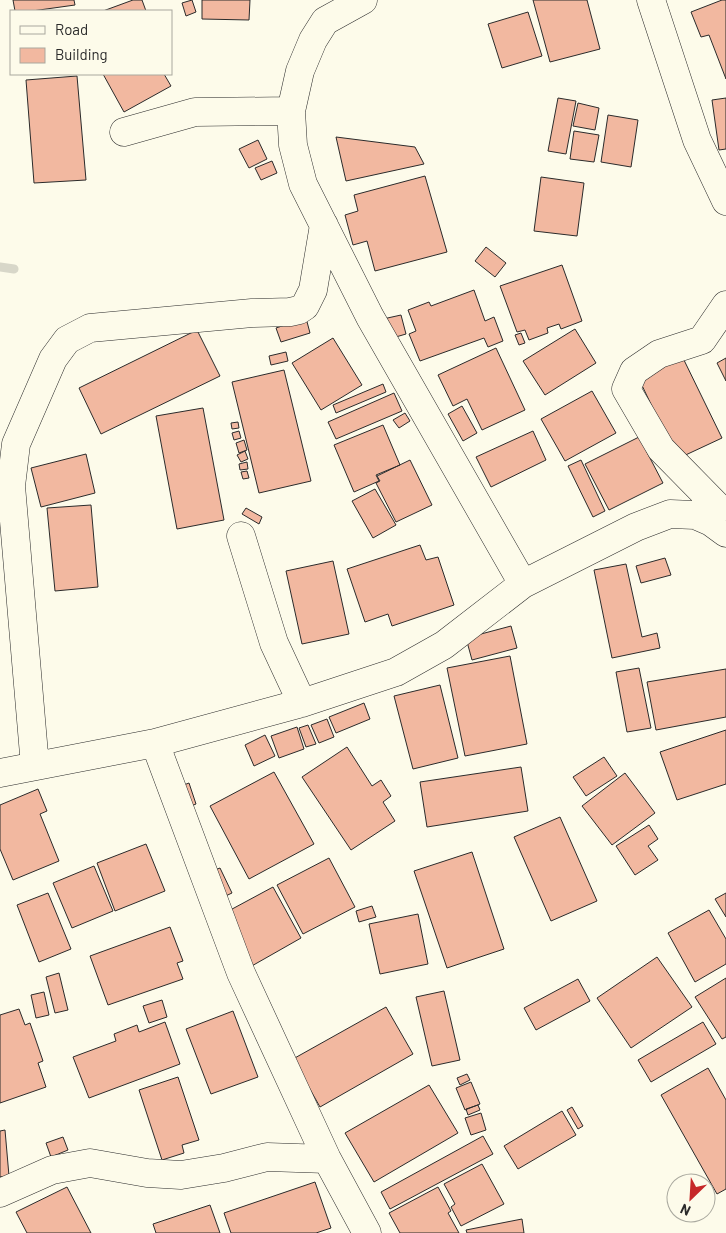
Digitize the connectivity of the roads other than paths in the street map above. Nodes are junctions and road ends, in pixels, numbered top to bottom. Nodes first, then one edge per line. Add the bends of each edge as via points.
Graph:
1 (363, 0) edge
2 (651, 0) edge
3 (291, 111) junction
4 (124, 132) dead end
5 (726, 202) edge
6 (324, 225) junction
7 (726, 305) edge
8 (720, 515) edge
9 (241, 536) dead end
10 (523, 584) junction
11 (302, 702) junction
12 (154, 742) junction
13 (35, 766) junction
14 (0, 773) edge
15 (327, 1159) junction
16 (0, 1193) edge
17 (367, 1233) edge

1 - 3 street via 325,21 300,71
2 - 5 street via 697,140
3 - 4 street via 194,112
3 - 6 street via 293,145 303,184
6 - 10 street via 370,317
6 - 13 street via 313,290 305,306 299,310 90,328 67,340 53,359 16,444 11,486
7 - 8 street via 702,340 659,354 634,371 626,389 661,449
8 - 10 street via 670,514 636,527
9 - 11 street via 274,643
10 - 11 street via 444,646 396,672
11 - 12 street
12 - 13 street
12 - 15 street via 241,973
13 - 14 street
15 - 16 street via 266,1157 181,1175 90,1163 52,1170
15 - 17 street

